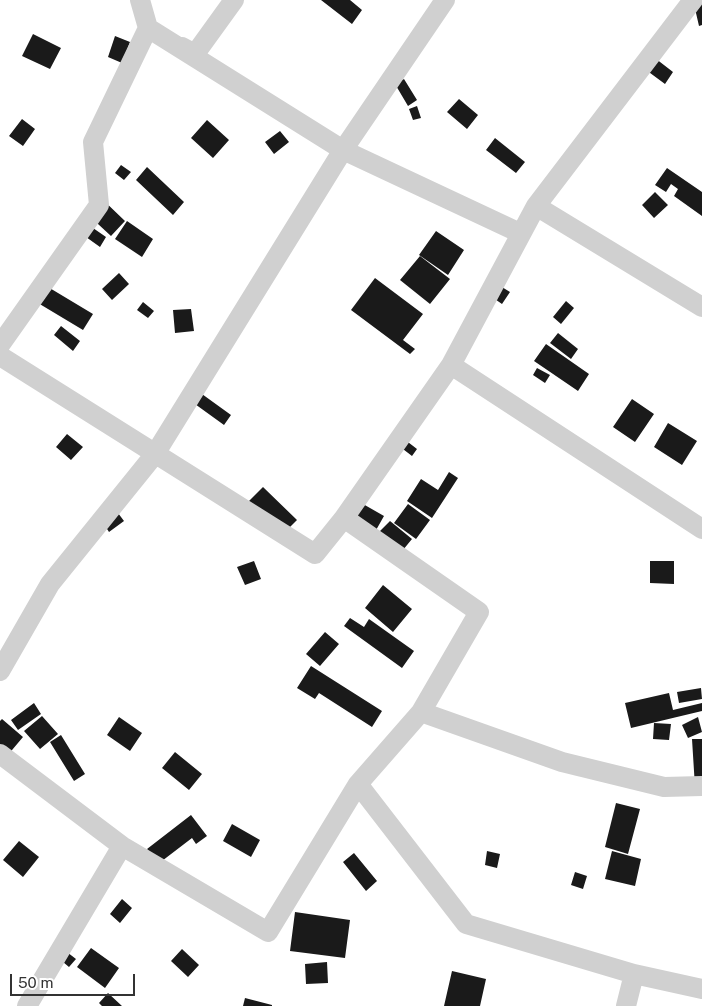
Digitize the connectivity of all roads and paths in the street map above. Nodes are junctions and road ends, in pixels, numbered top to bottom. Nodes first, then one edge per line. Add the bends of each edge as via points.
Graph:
1 (140, 0) edge
2 (234, 0) edge
3 (446, 0) edge
4 (693, 0) edge
5 (148, 28) junction
6 (343, 150) junction
7 (536, 206) junction
8 (520, 234) junction
9 (702, 307) edge
10 (0, 345) edge
11 (0, 356) edge
12 (451, 365) junction
13 (155, 454) junction
14 (344, 518) junction
15 (702, 529) edge
16 (0, 671) edge
17 (421, 712) junction
18 (0, 754) edge
19 (358, 784) junction
20 (702, 786) edge
21 (122, 846) junction
22 (634, 974) junction
23 (702, 990) edge
24 (27, 1006) edge
25 (626, 1006) edge

1 - 5 street
2 - 5 street via 195,54
3 - 6 street
4 - 7 street
5 - 6 street
5 - 10 street via 93,142 99,205
6 - 8 street
6 - 13 street
7 - 8 street
7 - 9 street
8 - 12 street
11 - 13 street
12 - 14 street
12 - 15 street
13 - 14 street via 315,554
13 - 16 street via 50,584
14 - 17 street via 479,612
17 - 19 street
17 - 20 street via 562,762 664,787
18 - 21 street
19 - 21 street via 268,932
19 - 22 street via 466,924
21 - 24 street
22 - 23 street
22 - 25 street

